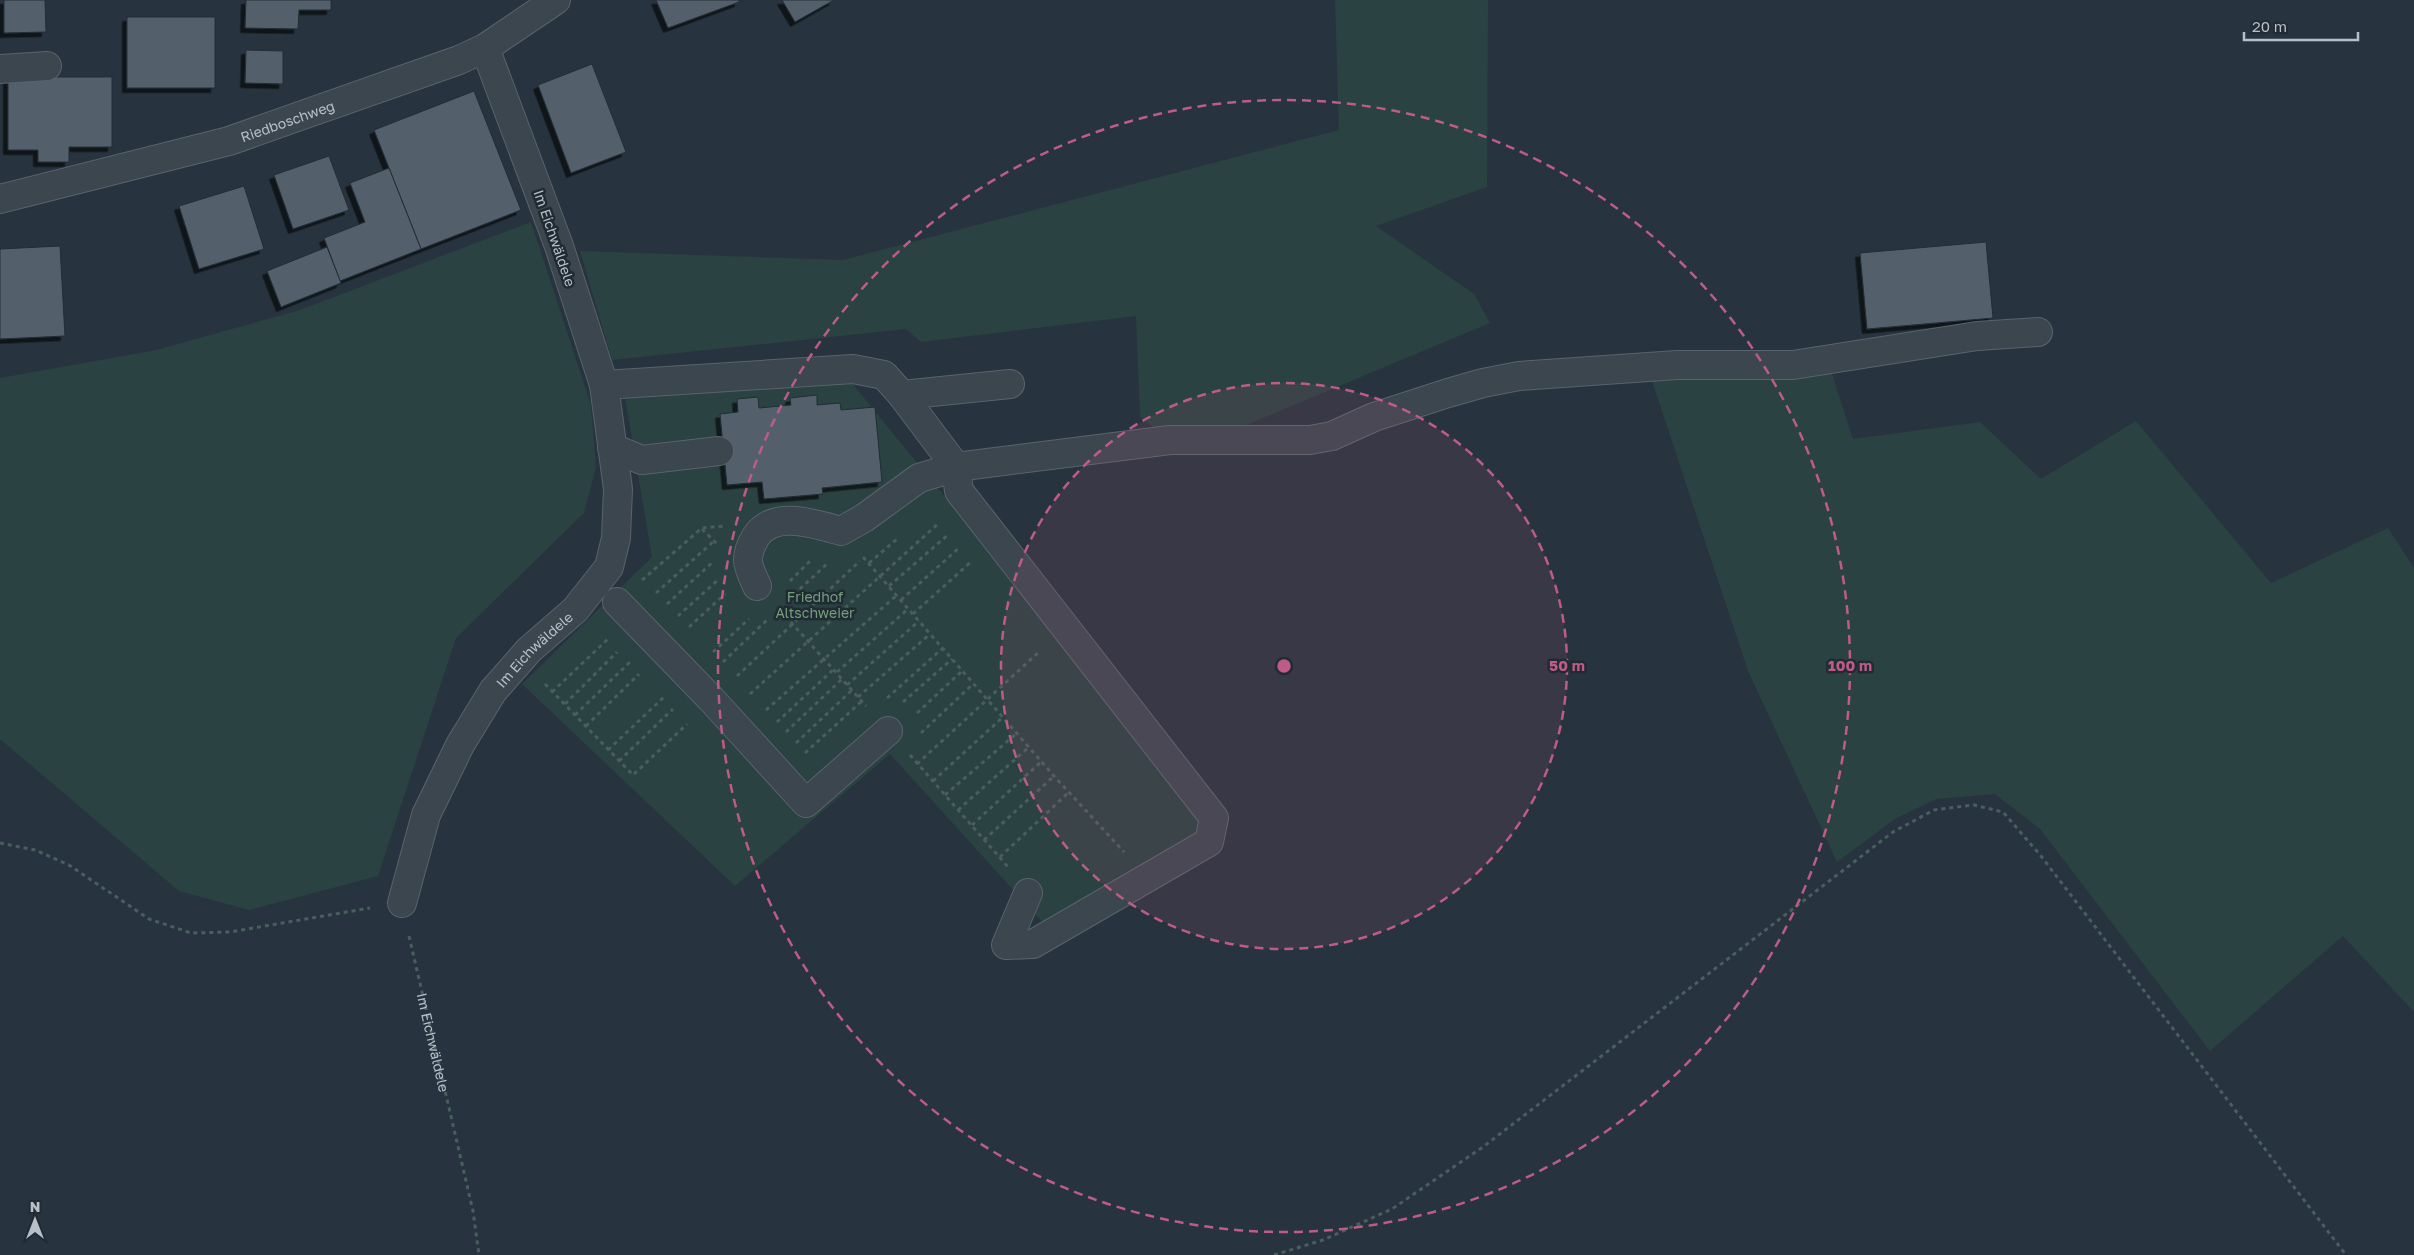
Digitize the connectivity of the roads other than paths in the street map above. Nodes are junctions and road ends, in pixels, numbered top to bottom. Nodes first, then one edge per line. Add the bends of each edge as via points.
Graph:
1 (556, 0) edge
2 (485, 48) junction
3 (47, 66) dead end
4 (0, 69) edge
5 (0, 199) edge
6 (2038, 332) dead end
7 (1010, 384) dead end
8 (604, 385) junction
9 (902, 395) junction
10 (612, 448) junction
11 (719, 451) dead end
12 (956, 467) junction
13 (757, 586) dead end
14 (617, 602) dead end
15 (888, 731) dead end
16 (1028, 893) dead end
17 (402, 903) road end

1 - 2 street, Riedboschweg
2 - 5 street, Riedboschweg via 228,141
2 - 8 street, Im Eichwäldele via 559,246
3 - 4 street
6 - 12 street via 1977,336 1793,364 1677,364 1519,376 1417,402 1332,436 1310,440 1170,440
7 - 9 street
8 - 9 street via 853,369 884,375
8 - 10 street, Im Eichwäldele
9 - 12 street
10 - 11 street via 642,460
10 - 17 street, Im Eichwäldele via 618,489 616,538 609,567 575,610 529,650 493,691 460,745 426,815
12 - 13 street via 920,478 864,518 846,537 808,522 774,522 759,531 750,546 748,562
12 - 16 street via 959,491 1214,818 1209,842 1033,944 1006,945
14 - 15 street via 806,803

